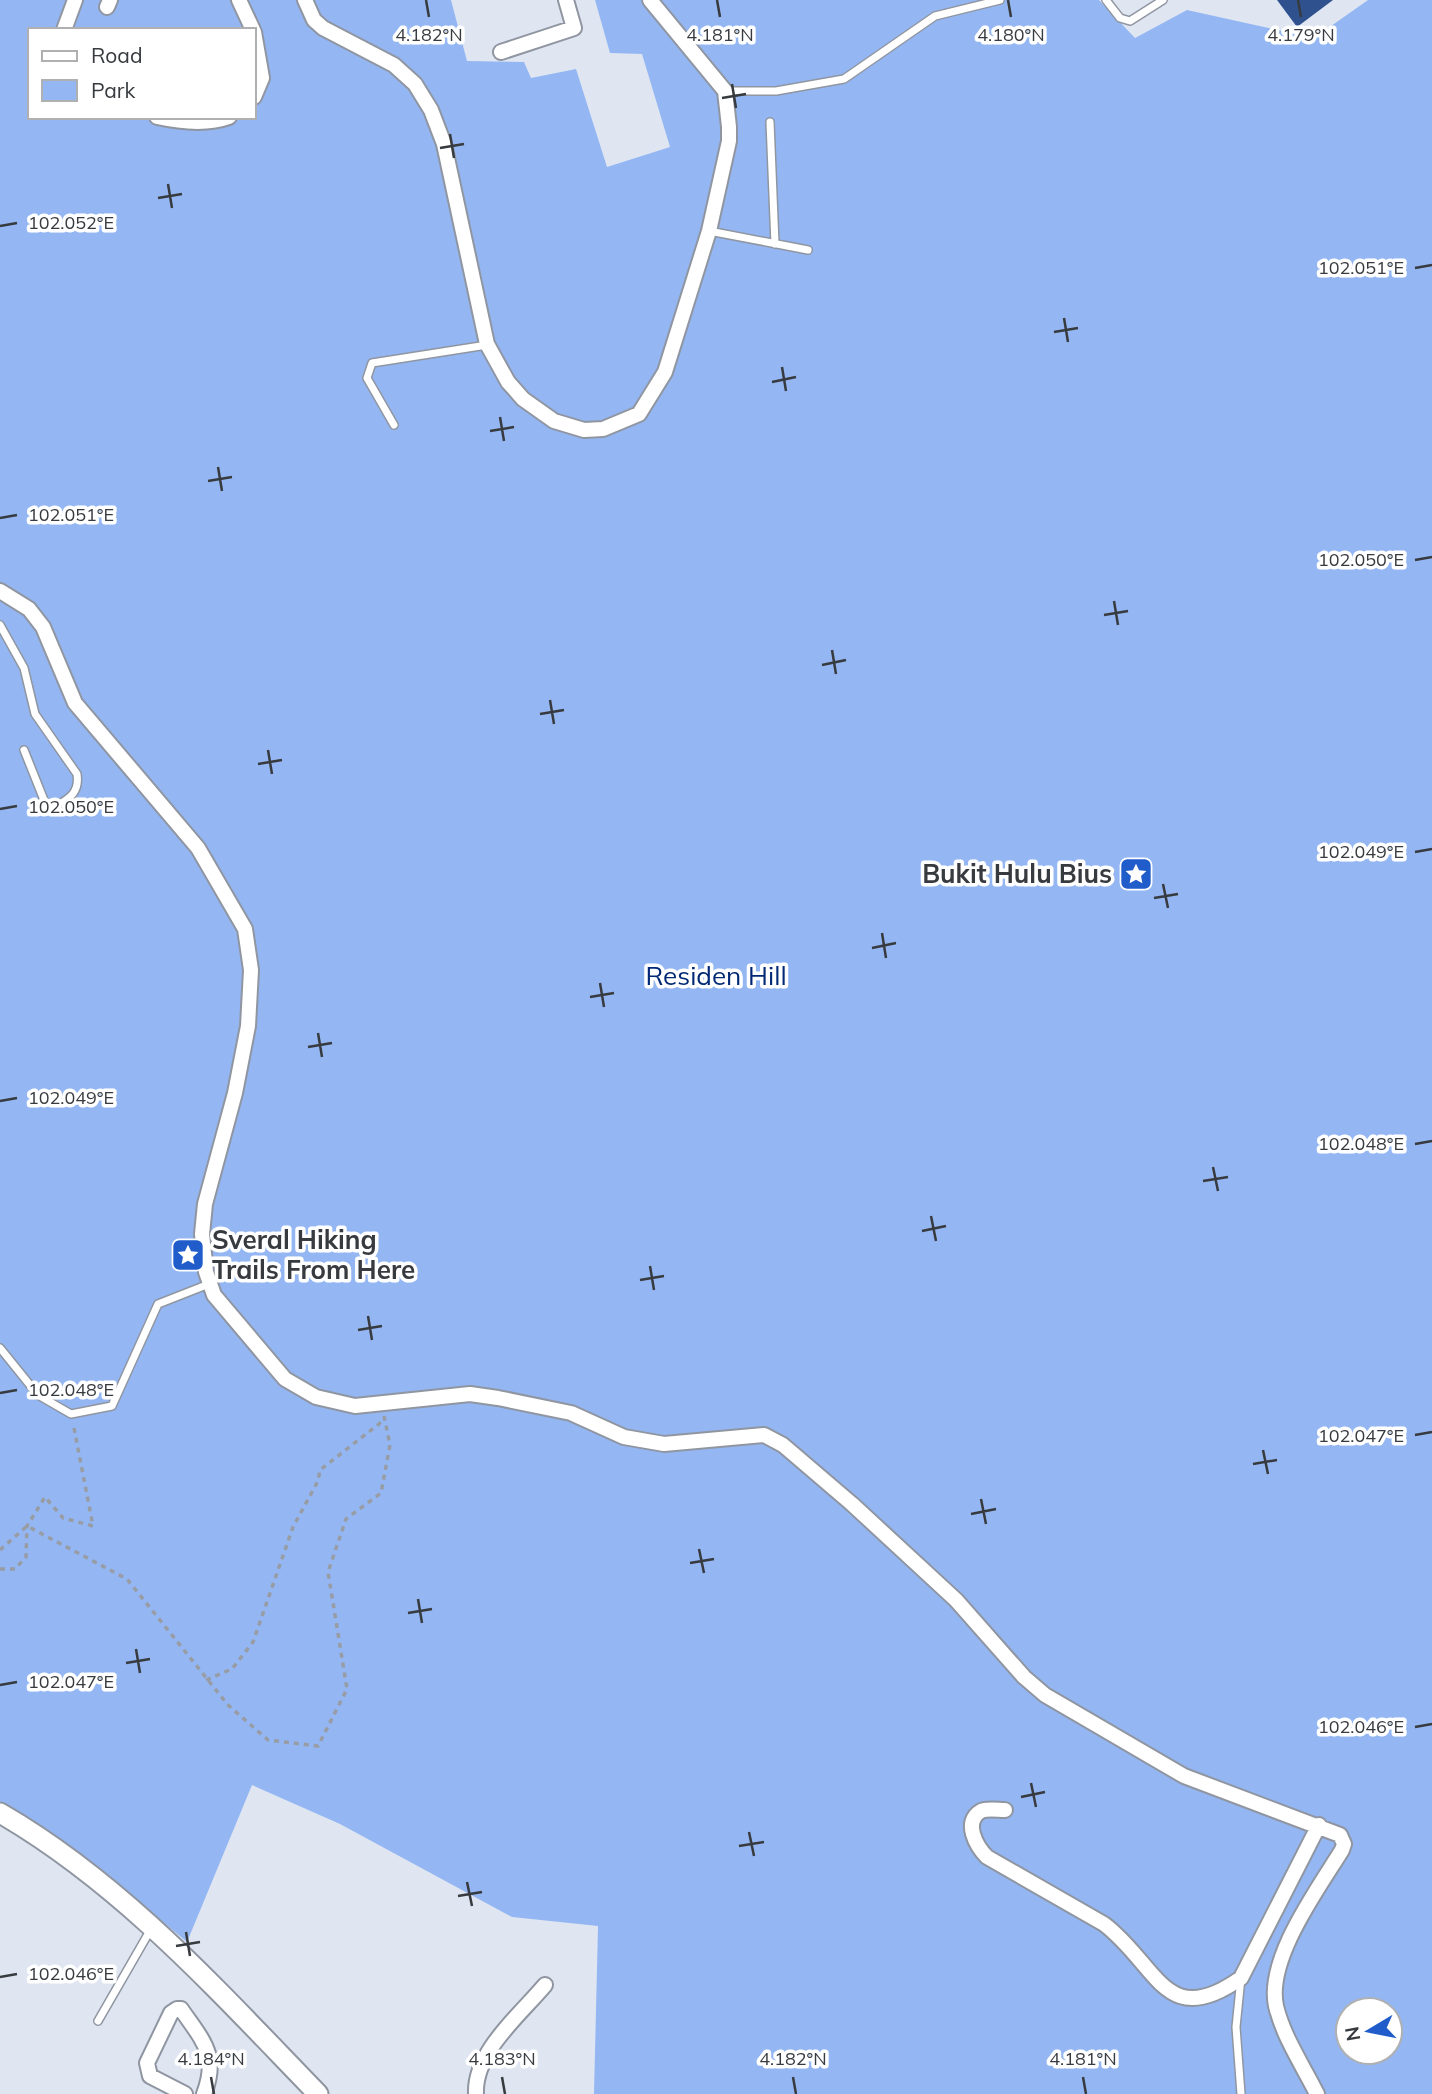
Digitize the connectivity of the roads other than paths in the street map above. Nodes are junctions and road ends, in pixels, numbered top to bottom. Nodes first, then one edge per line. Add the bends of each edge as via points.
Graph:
1 (75, 0) edge
2 (239, 0) edge
3 (305, 0) edge
4 (566, 0) edge
5 (650, 0) edge
6 (1000, 0) edge
7 (1106, 0) edge
8 (1163, 0) edge
9 (65, 28) edge
10 (252, 28) edge
11 (256, 47) edge
12 (501, 52) dead end
13 (725, 91) junction
14 (256, 92) edge
15 (187, 119) edge
16 (223, 119) edge
17 (770, 122) dead end
18 (709, 231) junction
19 (775, 244) junction
20 (808, 250) dead end
21 (487, 344) junction
22 (394, 425) dead end
23 (0, 592) edge
24 (0, 625) edge
25 (24, 750) dead end
26 (209, 1284) junction
27 (0, 1348) edge
28 (1005, 1810) dead end
29 (0, 1813) edge
30 (1319, 1825) junction
31 (152, 1928) junction
32 (1241, 1978) junction
33 (545, 1985) dead end
34 (99, 2021) dead end
35 (186, 2094) edge
36 (204, 2094) edge
37 (318, 2094) edge
38 (475, 2094) edge
39 (1241, 2094) edge
40 (1317, 2094) edge

1 - 9 street
2 - 10 street
3 - 21 street via 323,28 394,65 415,84 431,110 444,144
4 - 12 street via 574,28
5 - 13 street
6 - 13 lane via 935,16 844,79 776,91
7 - 8 lane via 1120,18 1130,21
11 - 14 street via 262,78
13 - 18 street via 729,141
15 - 16 street
17 - 19 lane
18 - 19 lane
18 - 21 street via 665,372 639,414 622,423 584,430 554,421 523,400
19 - 20 lane
21 - 22 lane via 372,362 367,378
23 - 26 street via 29,609 43,627 75,703 198,848 245,929 251,970 248,1026 203,1220
24 - 25 lane via 24,668 35,714 77,774 79,785 72,797 52,808 46,805
26 - 27 lane via 158,1304 112,1406 71,1415 38,1395
26 - 30 street via 285,1379 338,1404 470,1394 571,1413 624,1437 664,1444 764,1435 783,1445 956,1600 1045,1695 1184,1776
28 - 32 street via 981,1811 977,1816 973,1829 979,1849 1104,1924 1170,1993 1182,1999 1205,1998
29 - 31 street via 73,1861
30 - 32 street
30 - 40 street via 1340,1835 1344,1844 1288,1945 1276,1987 1276,2005 1284,2026
31 - 34 lane
31 - 37 street
32 - 39 lane via 1236,2027
33 - 38 street via 487,2053 478,2071
35 - 36 street via 149,2077 146,2068 172,2013 179,2009 209,2055 211,2074

